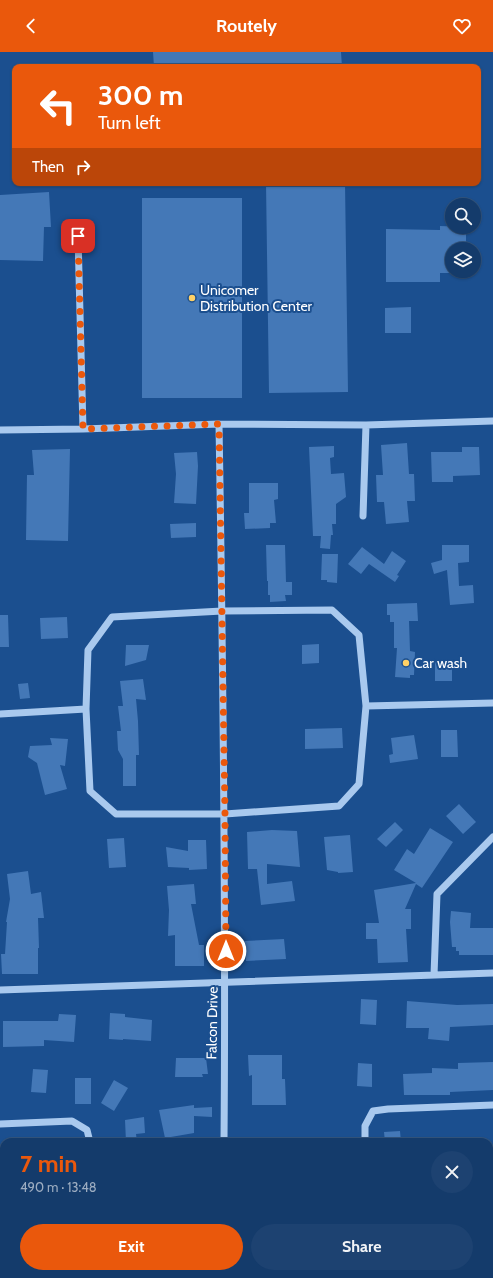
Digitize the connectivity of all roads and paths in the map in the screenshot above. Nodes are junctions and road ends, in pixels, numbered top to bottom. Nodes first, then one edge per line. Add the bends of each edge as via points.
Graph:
1 (78, 236) dead end
2 (493, 421) edge
3 (219, 424) junction
4 (366, 425) junction
5 (83, 429) junction
6 (0, 430) edge
7 (363, 516) dead end
8 (222, 611) junction
9 (493, 703) edge
10 (366, 706) junction
11 (86, 709) junction
12 (0, 714) edge
13 (225, 814) junction
14 (493, 837) edge
15 (493, 973) edge
16 (434, 975) junction
17 (226, 982) junction
18 (0, 990) edge
19 (493, 1105) edge
20 (0, 1124) edge
21 (89, 1138) edge
22 (224, 1138) edge
23 (365, 1138) edge

1 - 5 street
2 - 4 street
3 - 4 street
3 - 5 street
3 - 8 street, Falcon Drive
4 - 7 street
5 - 6 street
8 - 10 street via 332,610 359,635
8 - 11 street via 112,617 88,650
8 - 13 street, Falcon Drive
9 - 10 street
10 - 13 street via 359,784 339,806
11 - 12 street
11 - 13 street via 90,791 116,814
13 - 17 street, Falcon Drive
14 - 16 street via 437,894
15 - 16 street
16 - 17 street
17 - 18 street
17 - 22 street, Falcon Drive
19 - 23 street via 373,1111 365,1126
20 - 21 street via 72,1122 87,1130

